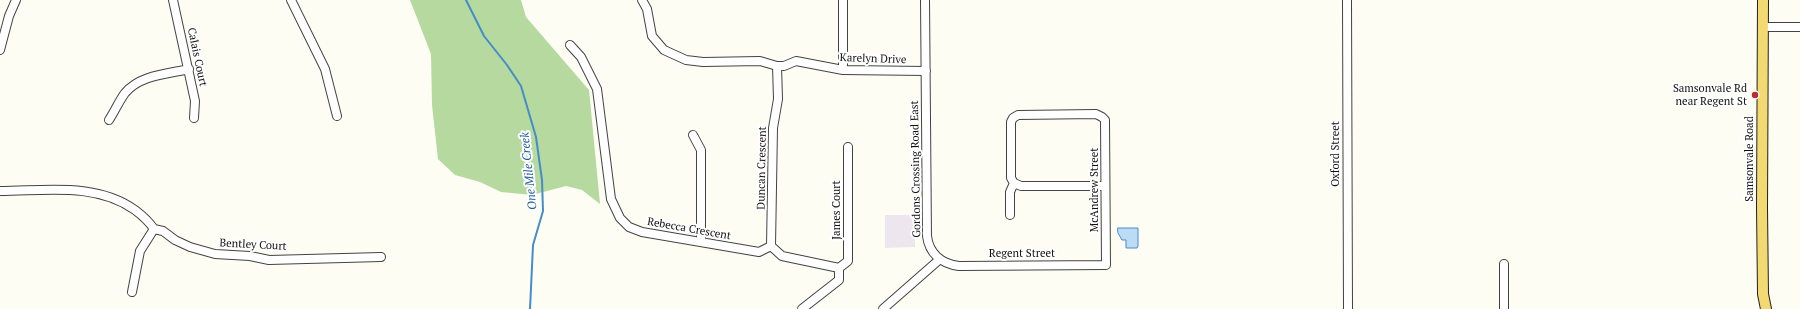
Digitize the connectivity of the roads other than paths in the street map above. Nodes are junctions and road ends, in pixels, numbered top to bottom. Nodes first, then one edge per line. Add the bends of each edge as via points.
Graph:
1 (16, 0) edge
2 (173, 0) edge
3 (291, 0) edge
4 (642, 0) edge
5 (843, 0) edge
6 (925, 0) edge
7 (1347, 0) edge
8 (1763, 0) edge
9 (1800, 26) edge
10 (1764, 27) junction
11 (570, 46) dead end
12 (0, 50) edge
13 (777, 66) junction
14 (189, 69) junction
15 (843, 70) junction
16 (926, 71) junction
17 (336, 116) dead end
18 (194, 118) dead end
19 (110, 120) dead end
20 (693, 135) dead end
21 (848, 147) dead end
22 (1014, 184) junction
23 (1105, 186) junction
24 (0, 191) edge
25 (1010, 215) dead end
26 (154, 229) junction
27 (701, 242) junction
28 (772, 246) junction
29 (381, 257) dead end
30 (940, 259) junction
31 (1504, 264) dead end
32 (1106, 265) joint
33 (839, 268) junction
34 (132, 292) dead end
35 (1763, 294) junction
36 (802, 309) edge
37 (883, 309) edge
38 (1348, 309) edge
39 (1504, 309) edge
40 (1760, 309) edge
41 (1766, 309) edge

1 - 12 street
2 - 14 street, Calais Court
3 - 17 street via 326,69
4 - 13 street via 647,9 652,36 664,50 686,60 760,61
5 - 15 street
6 - 16 street, Gordons Crossing Road East
7 - 38 street, Oxford Street
8 - 10 main road, Samsonvale Road
9 - 10 street
10 - 35 main road, Samsonvale Road
11 - 27 street, Rebecca Crescent via 582,57 597,89 611,199 620,218 629,227 642,232
13 - 15 street, Karelyn Drive via 784,66 796,60
13 - 28 street, Duncan Crescent via 778,99 773,128
14 - 18 street, Calais Court via 195,101
14 - 19 street via 137,83 126,92
15 - 16 street, Karelyn Drive
16 - 30 street, Gordons Crossing Road East via 928,236 931,249
20 - 27 street via 701,150
21 - 33 street, James Court via 848,261
22 - 23 street
22 - 23 street, McAndrew Street via 1011,178 1011,122 1015,116 1096,114 1102,116 1106,123
22 - 25 street via 1010,192
23 - 32 street, McAndrew Street
24 - 26 street via 83,190 99,193 126,204 149,220
26 - 29 street, Bentley Court via 163,231 190,247 215,254 269,260
26 - 34 street via 140,251
27 - 28 street, Rebecca Crescent via 759,252
28 - 33 street via 782,256
30 - 32 street, Regent Street via 959,266
30 - 37 street
31 - 39 street
33 - 36 street via 839,280
35 - 40 main road, Samsonvale Road
35 - 41 main road, Samsonvale Road

